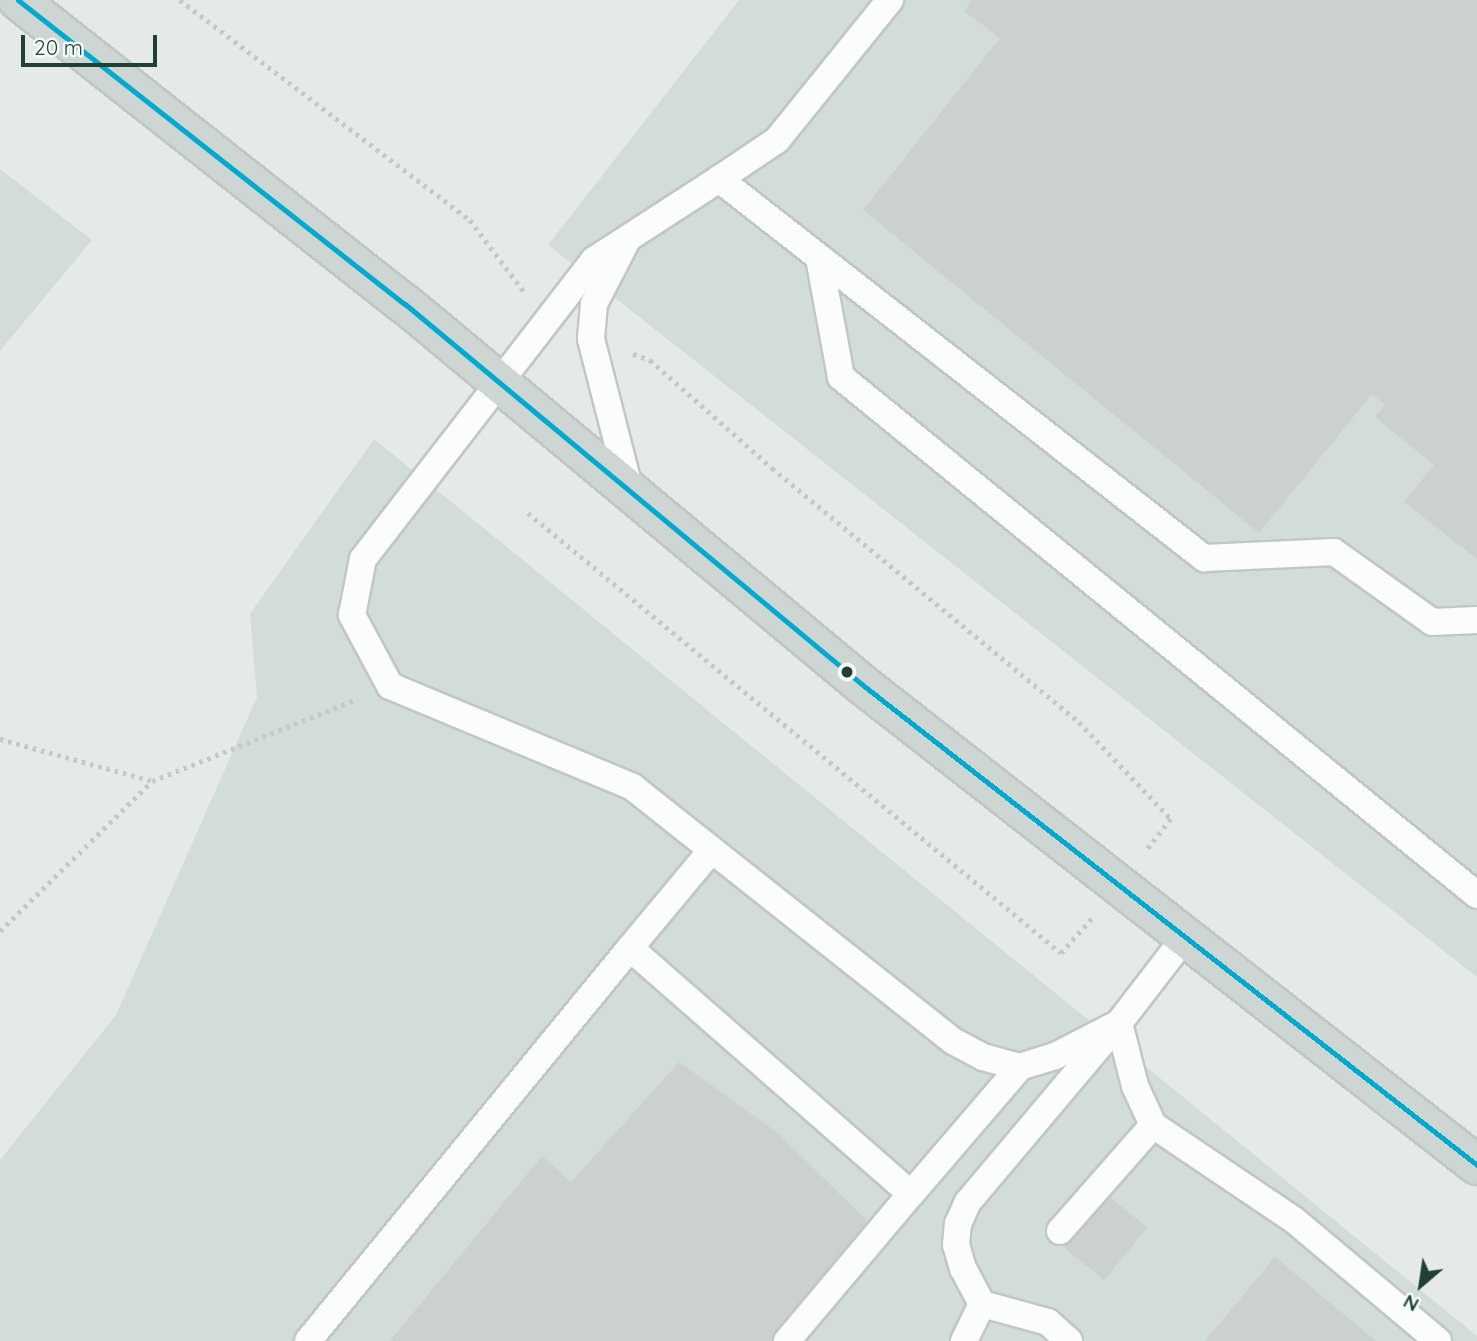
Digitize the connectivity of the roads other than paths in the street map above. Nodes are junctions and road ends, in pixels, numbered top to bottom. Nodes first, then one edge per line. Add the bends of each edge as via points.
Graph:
1 (18, 0) edge
2 (890, 0) edge
3 (719, 179) junction
4 (628, 238) junction
5 (819, 258) junction
6 (498, 381) junction
7 (629, 487) junction
8 (1477, 620) edge
9 (710, 852) junction
10 (1477, 895) edge
11 (1186, 936) junction
12 (629, 947) junction
13 (1119, 1023) junction
14 (1020, 1067) junction
15 (1153, 1125) junction
16 (1477, 1165) edge
17 (911, 1194) junction
18 (1060, 1231) dead end
19 (982, 1304) junction
20 (308, 1341) edge
21 (788, 1341) edge
22 (964, 1341) edge
23 (1069, 1341) edge
24 (1438, 1341) edge

1 - 6 main road
2 - 3 lane via 777,140
3 - 4 lane
3 - 5 lane
4 - 6 lane via 594,260
4 - 7 lane via 594,304 591,339
5 - 8 lane via 1204,558 1334,552 1432,622
5 - 10 lane via 841,377
6 - 7 main road
6 - 9 lane via 363,559 352,615 390,686 633,788
7 - 11 main road via 864,686
9 - 12 lane
9 - 14 lane via 953,1041 983,1057
11 - 13 lane
11 - 16 main road
12 - 17 lane
12 - 20 lane
13 - 14 lane via 1055,1056
13 - 15 lane via 1135,1086
13 - 19 lane via 968,1202 958,1224 956,1245
14 - 17 lane
15 - 18 lane
15 - 24 lane via 1294,1220
17 - 21 lane
19 - 22 lane
19 - 23 lane via 1048,1322

